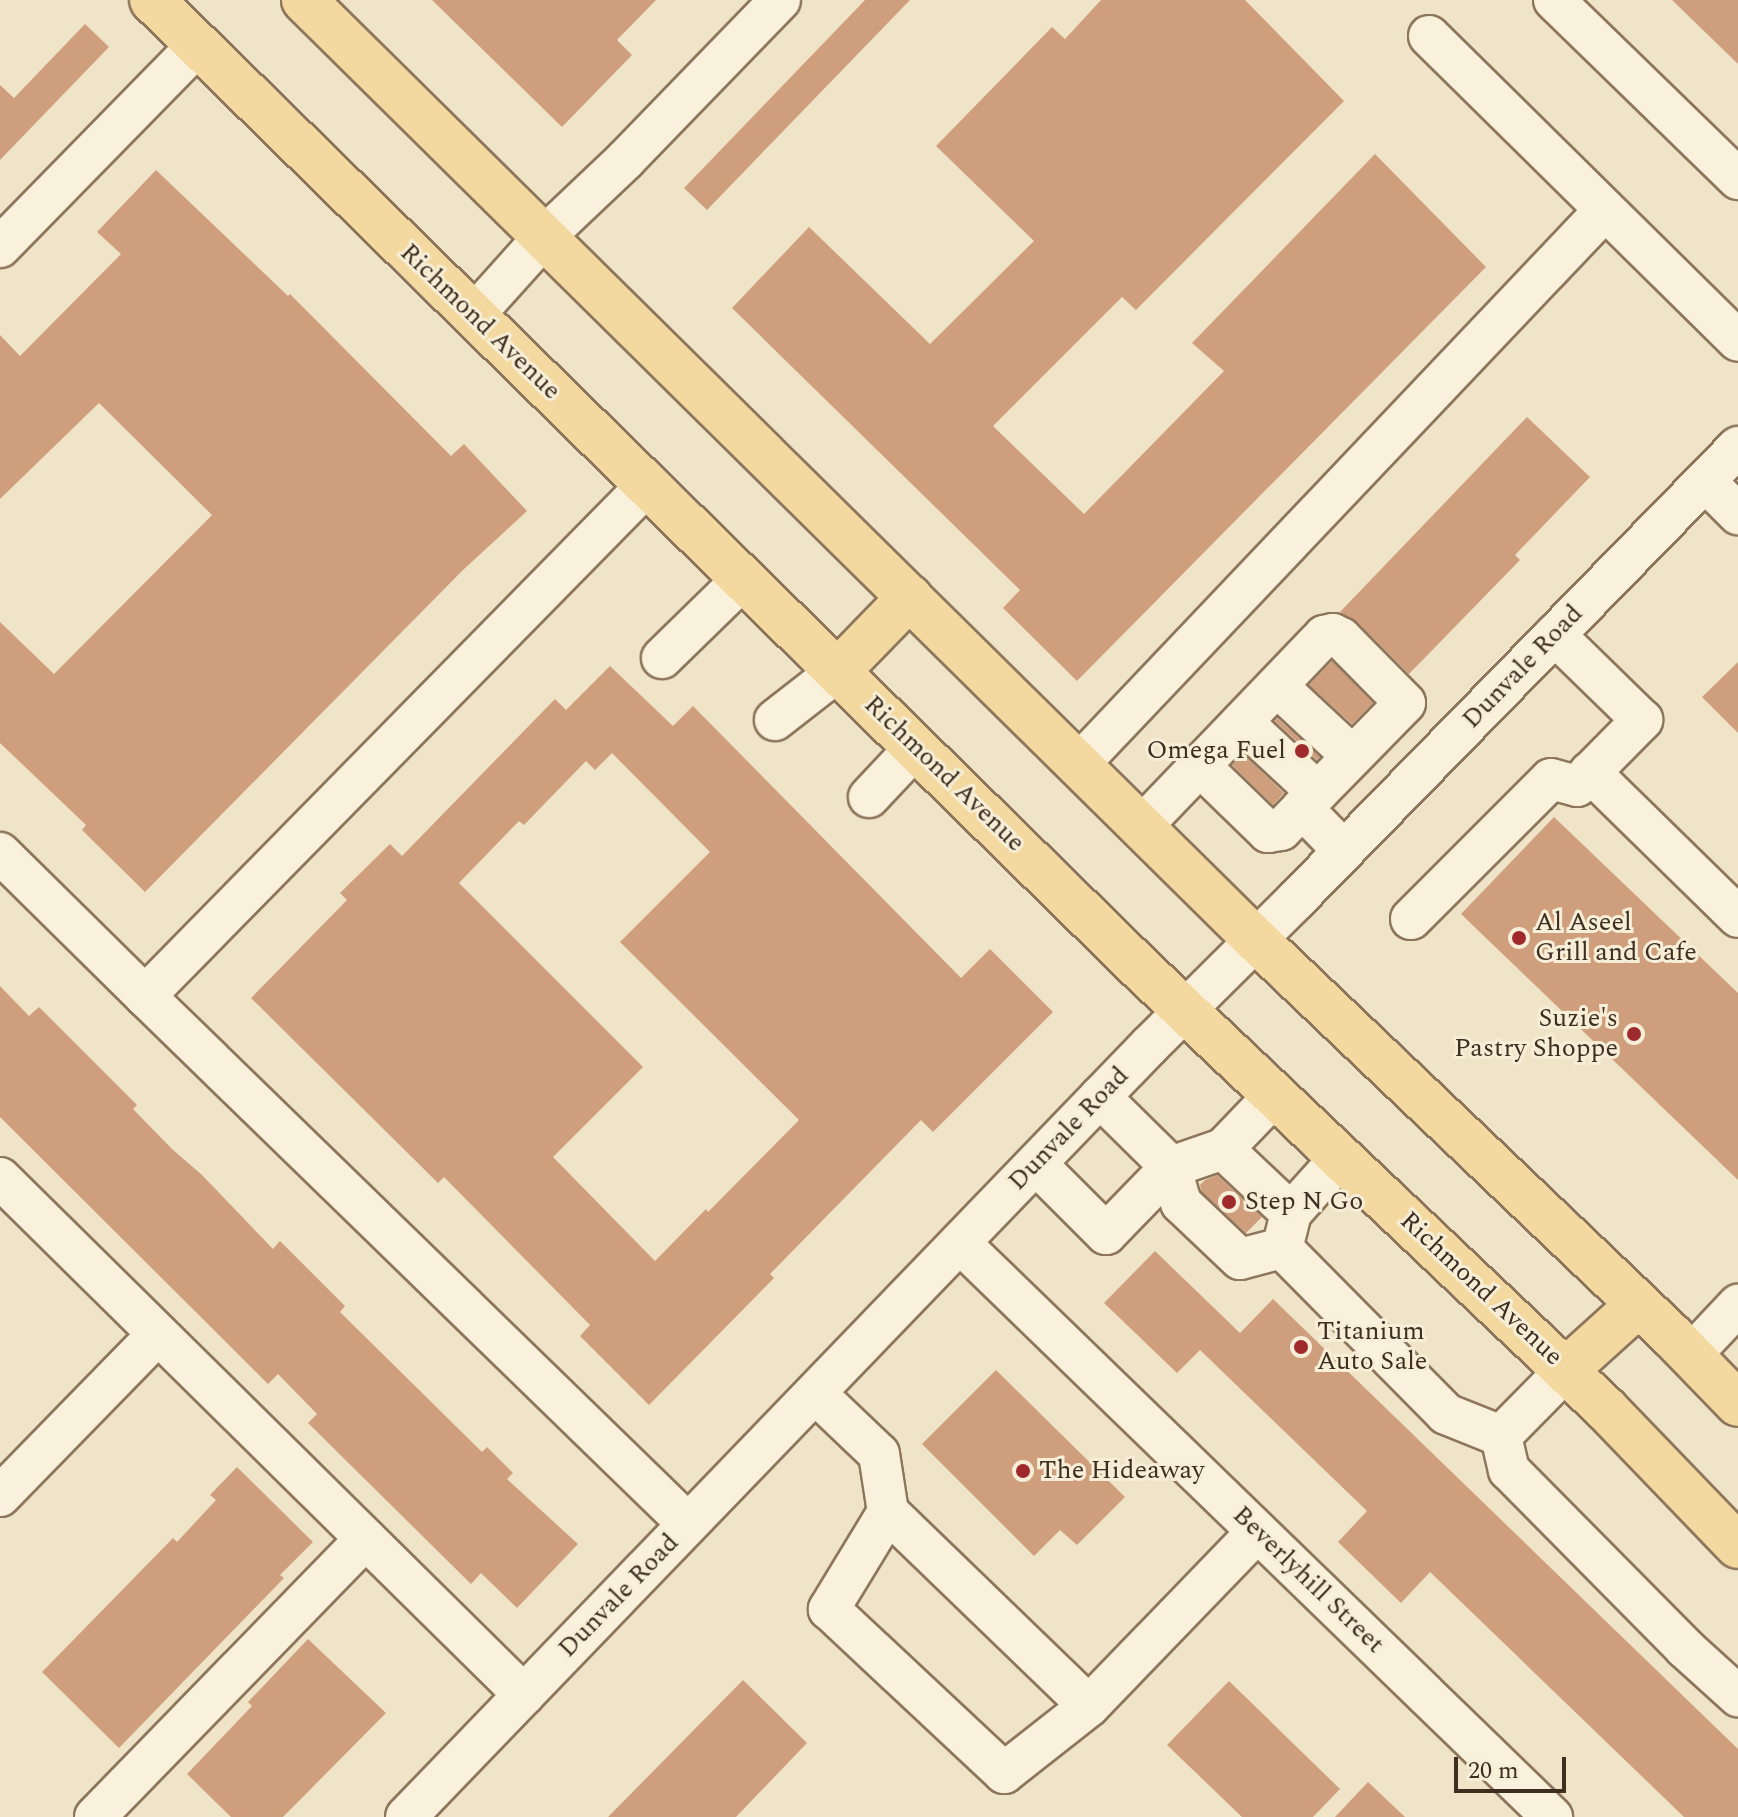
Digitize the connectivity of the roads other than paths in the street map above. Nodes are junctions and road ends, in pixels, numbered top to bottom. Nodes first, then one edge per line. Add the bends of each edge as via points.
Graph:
1 (152, 0) edge
2 (780, 0) edge
3 (1554, 0) edge
4 (307, 1) edge
5 (1429, 36) dead end
6 (197, 46) junction
7 (1738, 179) edge
8 (1604, 211) junction
9 (545, 236) junction
10 (0, 247) edge
11 (474, 315) junction
12 (1738, 341) edge
13 (1738, 447) edge
14 (1705, 481) junction
15 (647, 485) junction
16 (1738, 514) edge
17 (743, 579) junction
18 (910, 597) junction
19 (1555, 635) junction
20 (662, 658) dead end
21 (838, 671) junction
22 (1277, 686) junction
23 (775, 720) dead end
24 (1242, 722) junction
25 (1364, 745) junction
26 (916, 747) junction
27 (1079, 764) junction
28 (1200, 766) junction
29 (1590, 772) junction
30 (1418, 775) junction
31 (869, 797) dead end
32 (1309, 800) junction
33 (1141, 827) junction
34 (1344, 851) junction
35 (0, 853) edge
36 (1738, 917) edge
37 (1411, 919) dead end
38 (1256, 940) junction
39 (145, 996) junction
40 (1186, 1010) junction
41 (1275, 1095) junction
42 (1100, 1097) junction
43 (1223, 1149) junction
44 (1341, 1157) junction
45 (1036, 1164) junction
46 (1171, 1167) junction
47 (0, 1178) edge
48 (1287, 1231) junction
49 (960, 1243) junction
50 (1639, 1304) junction
51 (1738, 1305) edge
52 (158, 1334) junction
53 (1691, 1355) junction
54 (1566, 1370) junction
55 (815, 1393) junction
56 (1738, 1404) edge
57 (1501, 1436) junction
58 (0, 1496) edge
59 (888, 1512) junction
60 (688, 1524) junction
61 (1257, 1532) junction
62 (365, 1539) junction
63 (1738, 1546) edge
64 (524, 1695) junction
65 (1738, 1696) edge
66 (1089, 1706) junction
67 (1531, 1810) edge
68 (95, 1817) edge
69 (406, 1817) edge

1 - 6 main road, Richmond Avenue
2 - 9 street
3 - 7 street
4 - 9 main road
5 - 8 street
6 - 10 street
6 - 11 main road, Richmond Avenue
8 - 12 street
8 - 27 street
9 - 11 street
9 - 18 main road
11 - 15 main road, Richmond Avenue
13 - 14 street, Dunvale Road
14 - 16 street
14 - 19 street, Dunvale Road
15 - 17 main road, Richmond Avenue
15 - 39 street
17 - 20 street
17 - 21 main road, Richmond Avenue
18 - 21 main road
18 - 27 main road
19 - 29 street via 1642,720
19 - 30 street, Dunvale Road
21 - 23 street
21 - 26 main road, Richmond Avenue
22 - 24 street
22 - 25 street
22 - 25 street via 1324,636 1333,634 1405,699
24 - 28 street
24 - 32 street
25 - 30 street
25 - 32 street
26 - 31 street
26 - 40 main road, Richmond Avenue
27 - 33 main road
28 - 32 street via 1268,832 1281,830
28 - 33 street
29 - 36 street
29 - 37 street via 1577,786 1551,779
30 - 34 street, Dunvale Road
32 - 34 street
33 - 38 main road
34 - 38 street, Dunvale Road
35 - 39 street
38 - 40 street, Dunvale Road
38 - 50 main road
39 - 60 street
40 - 41 main road, Richmond Avenue
40 - 42 street, Dunvale Road
41 - 43 street
41 - 44 main road, Richmond Avenue
42 - 45 street, Dunvale Road
42 - 46 street
43 - 46 street
43 - 48 street
44 - 48 street
44 - 54 main road, Richmond Avenue
45 - 46 street via 1106,1234
45 - 49 street, Dunvale Road
46 - 48 street via 1181,1203 1240,1259
47 - 52 street
48 - 57 street via 1446,1414
49 - 55 street, Dunvale Road
49 - 61 street, Beverlyhill Street
50 - 53 main road
50 - 54 main road
51 - 53 street
52 - 58 street
52 - 62 street
53 - 56 main road
54 - 57 street
54 - 63 main road, Richmond Avenue
55 - 59 street via 879,1454
55 - 60 street, Dunvale Road
57 - 65 street via 1509,1470
59 - 66 street
59 - 66 street via 829,1609 1004,1773
60 - 64 street, Dunvale Road
61 - 66 street
61 - 67 street, Beverlyhill Street
62 - 64 street
62 - 68 street
64 - 69 street, Dunvale Road

